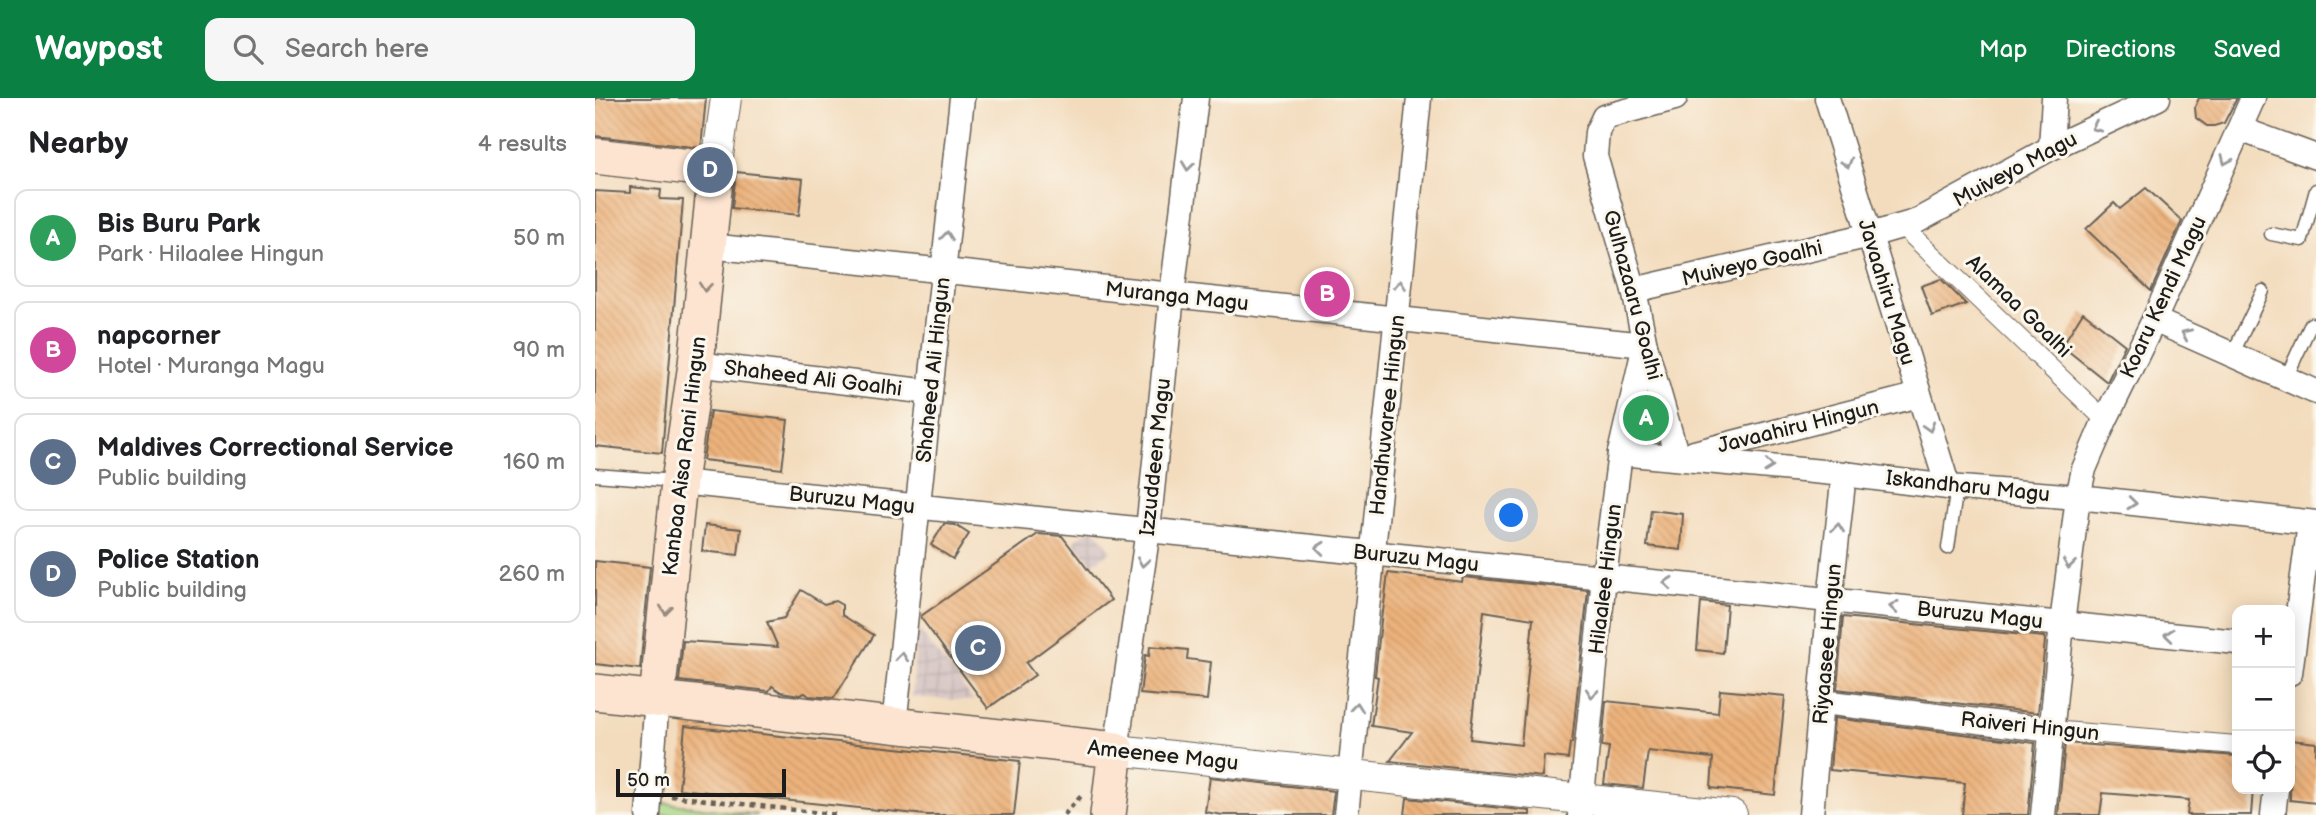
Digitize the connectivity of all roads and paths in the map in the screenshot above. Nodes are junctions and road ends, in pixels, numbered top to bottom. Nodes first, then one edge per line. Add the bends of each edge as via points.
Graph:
1 (726, 98) edge
2 (962, 98) edge
3 (1196, 98) edge
4 (1419, 98) edge
5 (1675, 98) edge
6 (1827, 98) edge
7 (2054, 98) edge
8 (2158, 98) edge
9 (2253, 98) edge
10 (1626, 104) edge
11 (2240, 128) junction
12 (2051, 148) junction
13 (595, 156) edge
14 (2316, 157) edge
15 (716, 170) junction
16 (2316, 190) edge
17 (1902, 225) junction
18 (2271, 234) dead end
19 (1870, 235) junction
20 (709, 246) junction
21 (943, 271) junction
22 (1634, 290) junction
23 (2263, 291) dead end
24 (1172, 295) junction
25 (1397, 319) junction
26 (2154, 320) junction
27 (2311, 324) dead end
28 (1644, 345) junction
29 (2232, 355) junction
30 (696, 363) junction
31 (2286, 379) junction
32 (930, 392) junction
33 (2316, 392) edge
34 (1919, 395) junction
35 (2105, 420) junction
36 (1621, 453) junction
37 (1677, 457) junction
38 (1844, 474) junction
39 (595, 475) edge
40 (679, 482) junction
41 (1953, 487) junction
42 (2078, 497) junction
43 (918, 506) junction
44 (2313, 523) edge
45 (1148, 530) junction
46 (1948, 548) dead end
47 (1373, 553) junction
48 (1604, 577) junction
49 (1830, 600) junction
50 (2061, 624) junction
51 (2232, 641) edge
52 (2299, 648) edge
53 (2292, 668) edge
54 (595, 692) edge
55 (657, 699) junction
56 (1823, 702) junction
57 (894, 725) junction
58 (2051, 730) junction
59 (2232, 745) edge
60 (1116, 750) junction
61 (1350, 775) junction
62 (2275, 794) edge
63 (649, 804) edge
64 (1581, 807) edge
65 (790, 812) edge
66 (840, 815) edge
67 (1108, 815) edge
68 (1346, 815) edge
69 (1732, 815) edge
70 (1811, 815) edge
71 (2043, 815) edge
72 (2273, 815) edge

1 - 15 street, Kanbaa Aisa Rani Hingun
21 -> 2 street, Shaheed Ali Hingun
3 -> 24 street, Izzuddeen Magu
25 -> 4 street, Handhuvaree Hingun
5 - 10 street
6 -> 19 street, Javaahiru Magu
7 - 12 street
8 -> 12 street, Muiveyo Magu
9 - 11 street, Koaru Kendi Magu
10 - 22 street, Gulhazaaru Goalhi via 1604,117 1595,156
11 - 14 street
11 -> 26 street, Koaru Kendi Magu
12 - 17 street, Muiveyo Magu
13 - 15 main road
15 - 20 main road, Kanbaa Aisa Rani Hingun
16 - 18 lane via 2302,240
17 - 19 street, Muiveyo Magu
17 - 35 street, Alamaa Goalhi
19 - 22 street, Muiveyo Goalhi
19 - 34 street, Javaahiru Magu
20 - 21 street, Muranga Magu
20 -> 30 main road, Kanbaa Aisa Rani Hingun
21 - 24 street, Muranga Magu
21 - 32 street, Shaheed Ali Hingun
22 - 28 street, Gulhazaaru Goalhi
23 - 29 lane
24 - 25 street, Muranga Magu
24 - 45 street, Izzuddeen Magu
25 - 28 street, Muranga Magu
25 - 47 street, Handhuvaree Hingun
29 -> 26 street
26 - 35 street, Koaru Kendi Magu
27 - 31 lane
28 - 36 street, Hilaalee Hingun
28 - 37 street, Gulhazaaru Goalhi
29 - 31 street
30 - 32 street, Shaheed Ali Goalhi
30 - 40 main road, Kanbaa Aisa Rani Hingun
31 - 33 street
32 - 43 street, Shaheed Ali Hingun
34 - 37 street, Javaahiru Hingun
34 -> 41 street, Javaahiru Magu
35 - 42 street, Koaru Kendi Magu via 2084,469
36 - 37 street, Iskandharu Magu
36 - 48 street, Hilaalee Hingun
37 -> 38 street, Iskandharu Magu
38 - 41 street, Iskandharu Magu
49 -> 38 street, Riyaasee Hingun
39 - 40 lane, Buruzu Magu
40 - 43 street, Buruzu Magu
40 -> 55 main road, Kanbaa Aisa Rani Hingun
41 - 42 street, Iskandharu Magu
41 - 46 lane
42 -> 44 street, Iskandharu Magu
42 -> 50 street, Koaru Kendi Magu
43 - 45 street, Buruzu Magu
57 -> 43 street, Shaheed Ali Hingun
44 - 52 street
47 -> 45 street, Buruzu Magu
45 -> 60 street, Izzuddeen Magu
47 - 48 street, Buruzu Magu
61 -> 47 street, Handhuvaree Hingun
49 -> 48 street, Buruzu Magu
48 -> 64 street, Hilaalee Hingun
50 -> 49 street, Buruzu Magu
49 - 56 street, Riyaasee Hingun
51 -> 50 street, Buruzu Magu
50 - 58 street, Koaru Kendi Magu
52 - 53 street
54 - 55 main road, Ameenee Magu
55 - 57 main road, Ameenee Magu
55 - 63 street, Kanbaa Aisa Rani Hingun
56 - 58 street, Raiveri Hingun
56 - 70 street, Riyaasee Hingun
57 - 60 main road, Ameenee Magu
58 - 59 street, Raiveri Hingun
58 - 71 street, Koaru Kendi Magu
60 - 61 street, Ameenee Magu
60 - 67 main road, Izzuddeen Magu
61 - 64 street, Ameenee Magu
61 - 68 street, Handhuvaree Hingun
62 - 72 street
63 - 65 path
64 - 69 street, Ameenee Magu
65 - 66 path

